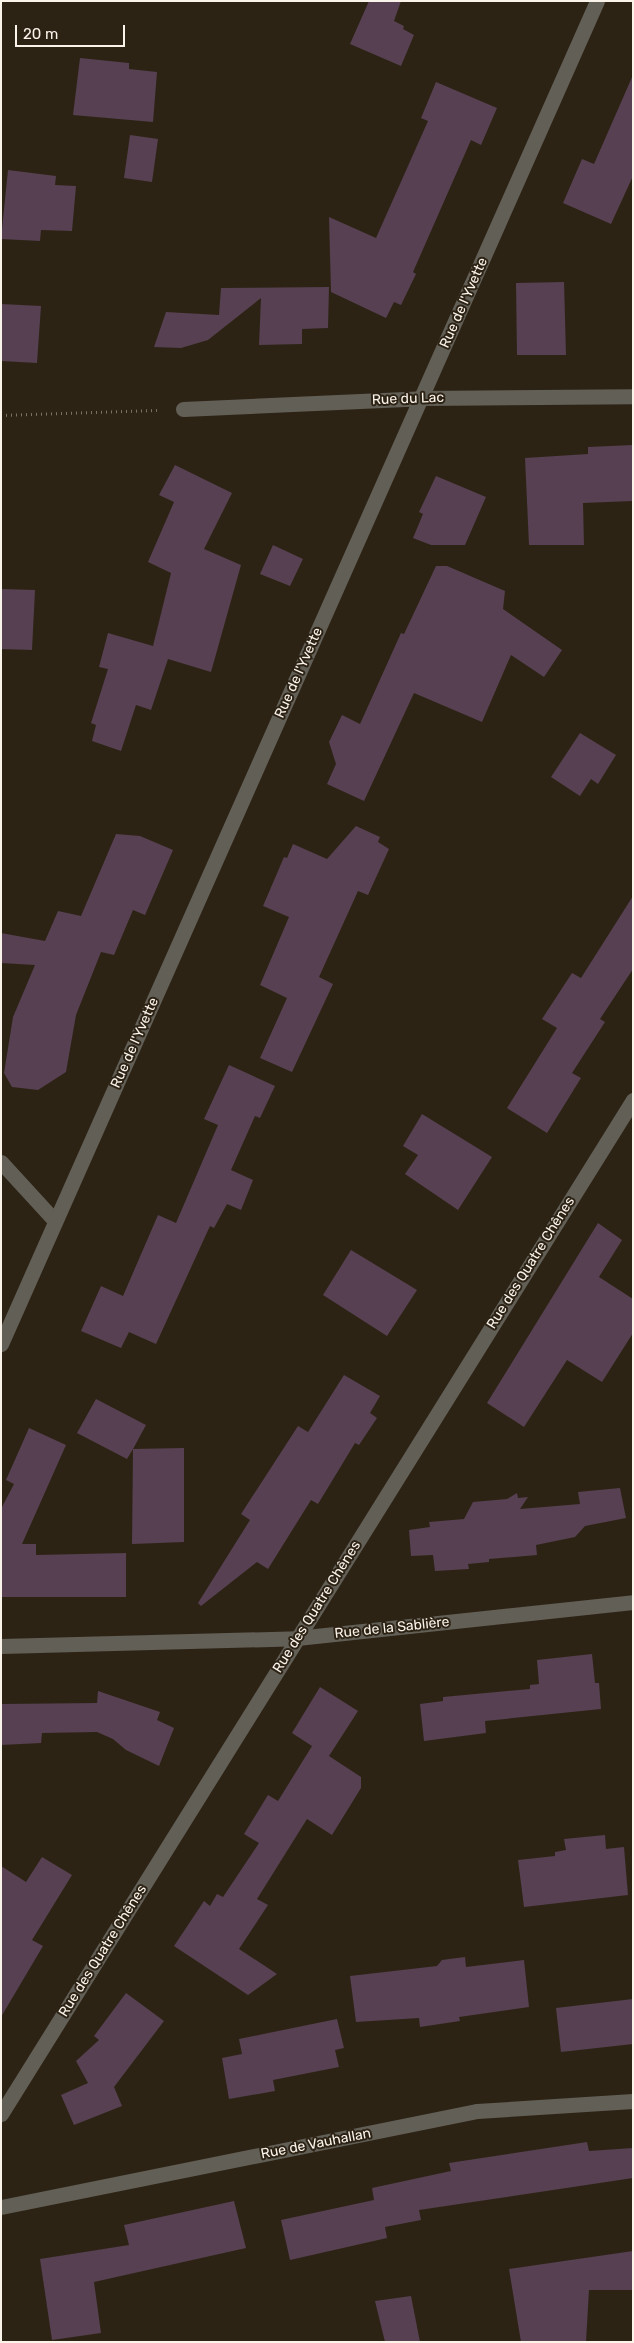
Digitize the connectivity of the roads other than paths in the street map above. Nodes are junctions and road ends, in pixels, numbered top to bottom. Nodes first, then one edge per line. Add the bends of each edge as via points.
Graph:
1 (597, 1) edge
2 (633, 396) edge
3 (422, 398) junction
4 (183, 409) road end
5 (633, 1100) edge
6 (1, 1162) edge
7 (55, 1221) junction
8 (1, 1344) edge
9 (633, 1602) edge
10 (297, 1638) junction
11 (1, 1646) edge
12 (633, 2101) edge
13 (1, 2114) edge
14 (1, 2207) edge

1 - 3 street, Rue de l'Yvette
2 - 3 street, Rue du Lac
3 - 4 street, Rue du Lac
3 - 7 street, Rue de l'Yvette
5 - 10 street, Rue des Quatre Chênes
6 - 7 street
7 - 8 street, Rue de l'Yvette
9 - 10 street, Rue de la Sablière
10 - 11 street, Rue de la Sablière
10 - 13 street, Rue des Quatre Chênes
12 - 14 street, Rue de Vauhallan via 477,2112

